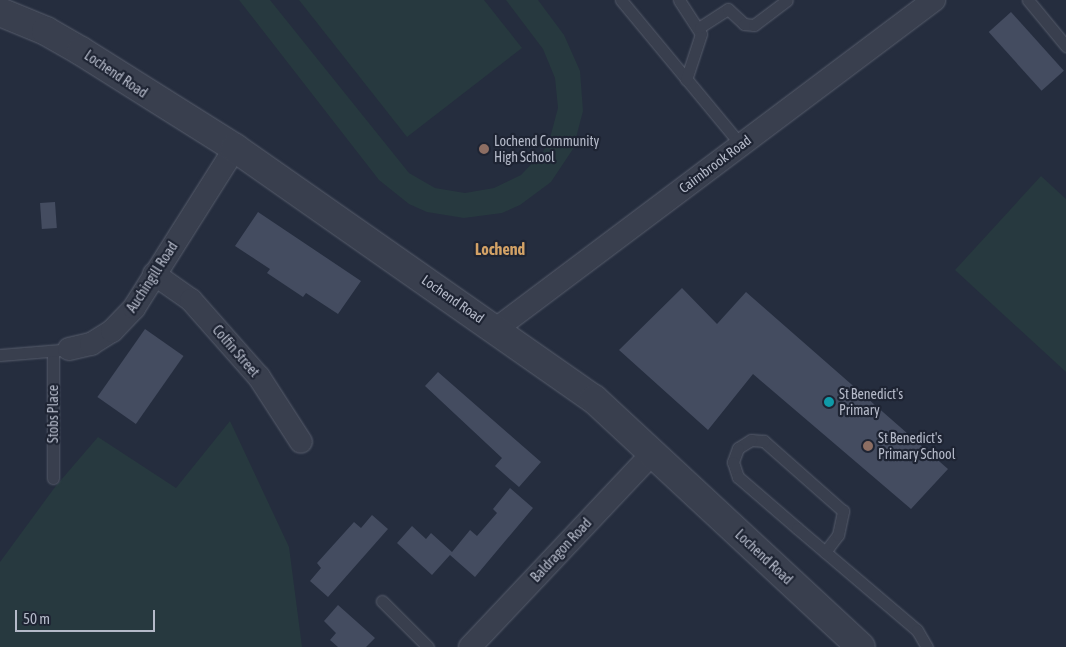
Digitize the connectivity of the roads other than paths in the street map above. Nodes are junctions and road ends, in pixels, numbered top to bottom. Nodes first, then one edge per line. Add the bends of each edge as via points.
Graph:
1 (622, 0) edge
2 (679, 0) edge
3 (787, 0) edge
4 (934, 0) edge
5 (1028, 0) edge
6 (0, 12) edge
7 (700, 27) junction
8 (1066, 46) edge
9 (686, 80) junction
10 (741, 145) junction
11 (235, 148) junction
12 (154, 274) junction
13 (496, 329) junction
14 (61, 350) junction
15 (0, 355) edge
16 (301, 442) dead end
17 (652, 454) junction
18 (53, 478) dead end
19 (825, 552) junction
20 (382, 601) dead end
21 (428, 647) edge
22 (470, 647) edge
23 (861, 647) edge
24 (926, 647) edge

1 - 9 lane
2 - 7 lane
3 - 7 lane via 754,25 744,24 728,9
4 - 10 street, Cairnbrook Road
5 - 8 lane
6 - 11 street, Lochend Road via 46,31 81,51
7 - 9 lane via 701,34
9 - 10 lane
10 - 13 street, Cairnbrook Road
11 - 12 street, Auchingill Road
11 - 13 street, Lochend Road
12 - 14 street, Auchingill Road via 134,308 112,331 91,344
12 - 16 street, Colfin Street via 191,300 259,376
13 - 17 street, Lochend Road via 594,399
14 - 15 lane, Auchingill Road
14 - 18 lane, Stobs Place
17 - 22 street, Baldragon Road
17 - 23 street, Lochend Road
19 - 19 lane via 738,477 733,462 738,448 750,440 764,441 842,511 838,536
19 - 24 lane via 916,630
20 - 21 lane

